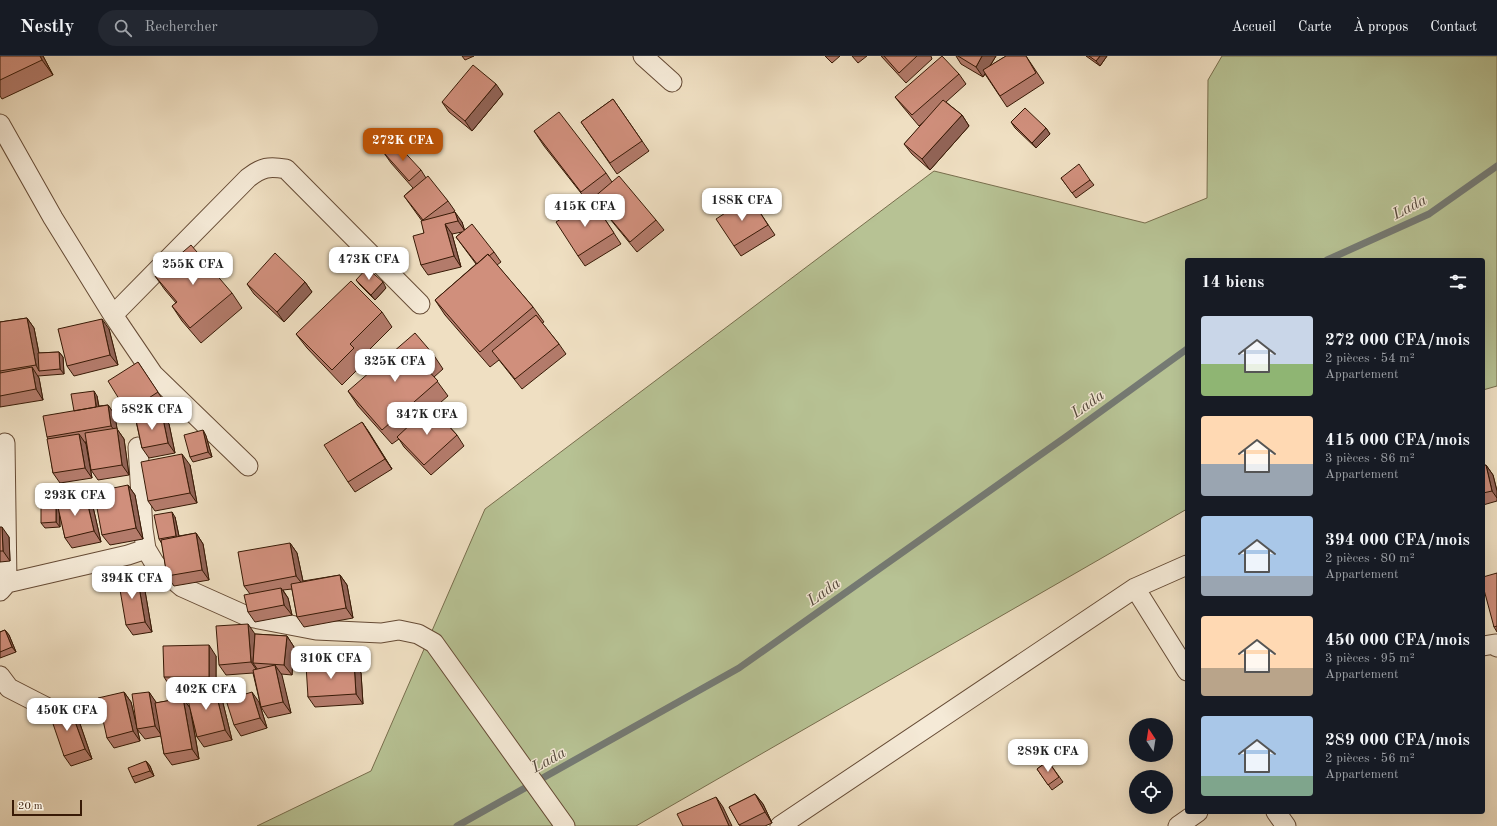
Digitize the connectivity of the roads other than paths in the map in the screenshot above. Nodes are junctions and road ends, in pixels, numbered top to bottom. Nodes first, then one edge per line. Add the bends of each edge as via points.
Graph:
1 (644, 56) edge
2 (672, 82) dead end
3 (0, 124) edge
4 (420, 304) dead end
5 (113, 314) junction
6 (5, 443) dead end
7 (138, 447) edge
8 (248, 466) dead end
9 (146, 549) junction
10 (1185, 566) edge
11 (4, 587) edge
12 (1135, 588) junction
13 (1485, 646) edge
14 (1497, 647) edge
15 (1185, 668) edge
16 (0, 676) edge
17 (48, 708) dead end
18 (1195, 814) edge
19 (1277, 814) edge
20 (565, 826) edge
21 (780, 826) edge
22 (1178, 826) edge
23 (1286, 826) edge

1 - 2 street
3 - 5 street
4 - 5 street via 286,169 272,167 262,169 248,178
5 - 8 street via 154,374
6 - 11 street
7 - 9 street
9 - 11 street
9 - 20 street via 155,564 182,587 249,617 316,630 381,633 399,630 418,634 434,643
10 - 12 street
12 - 15 street
12 - 21 street
13 - 14 street via 1494,644
16 - 17 street via 9,688
18 - 22 street
19 - 23 street

